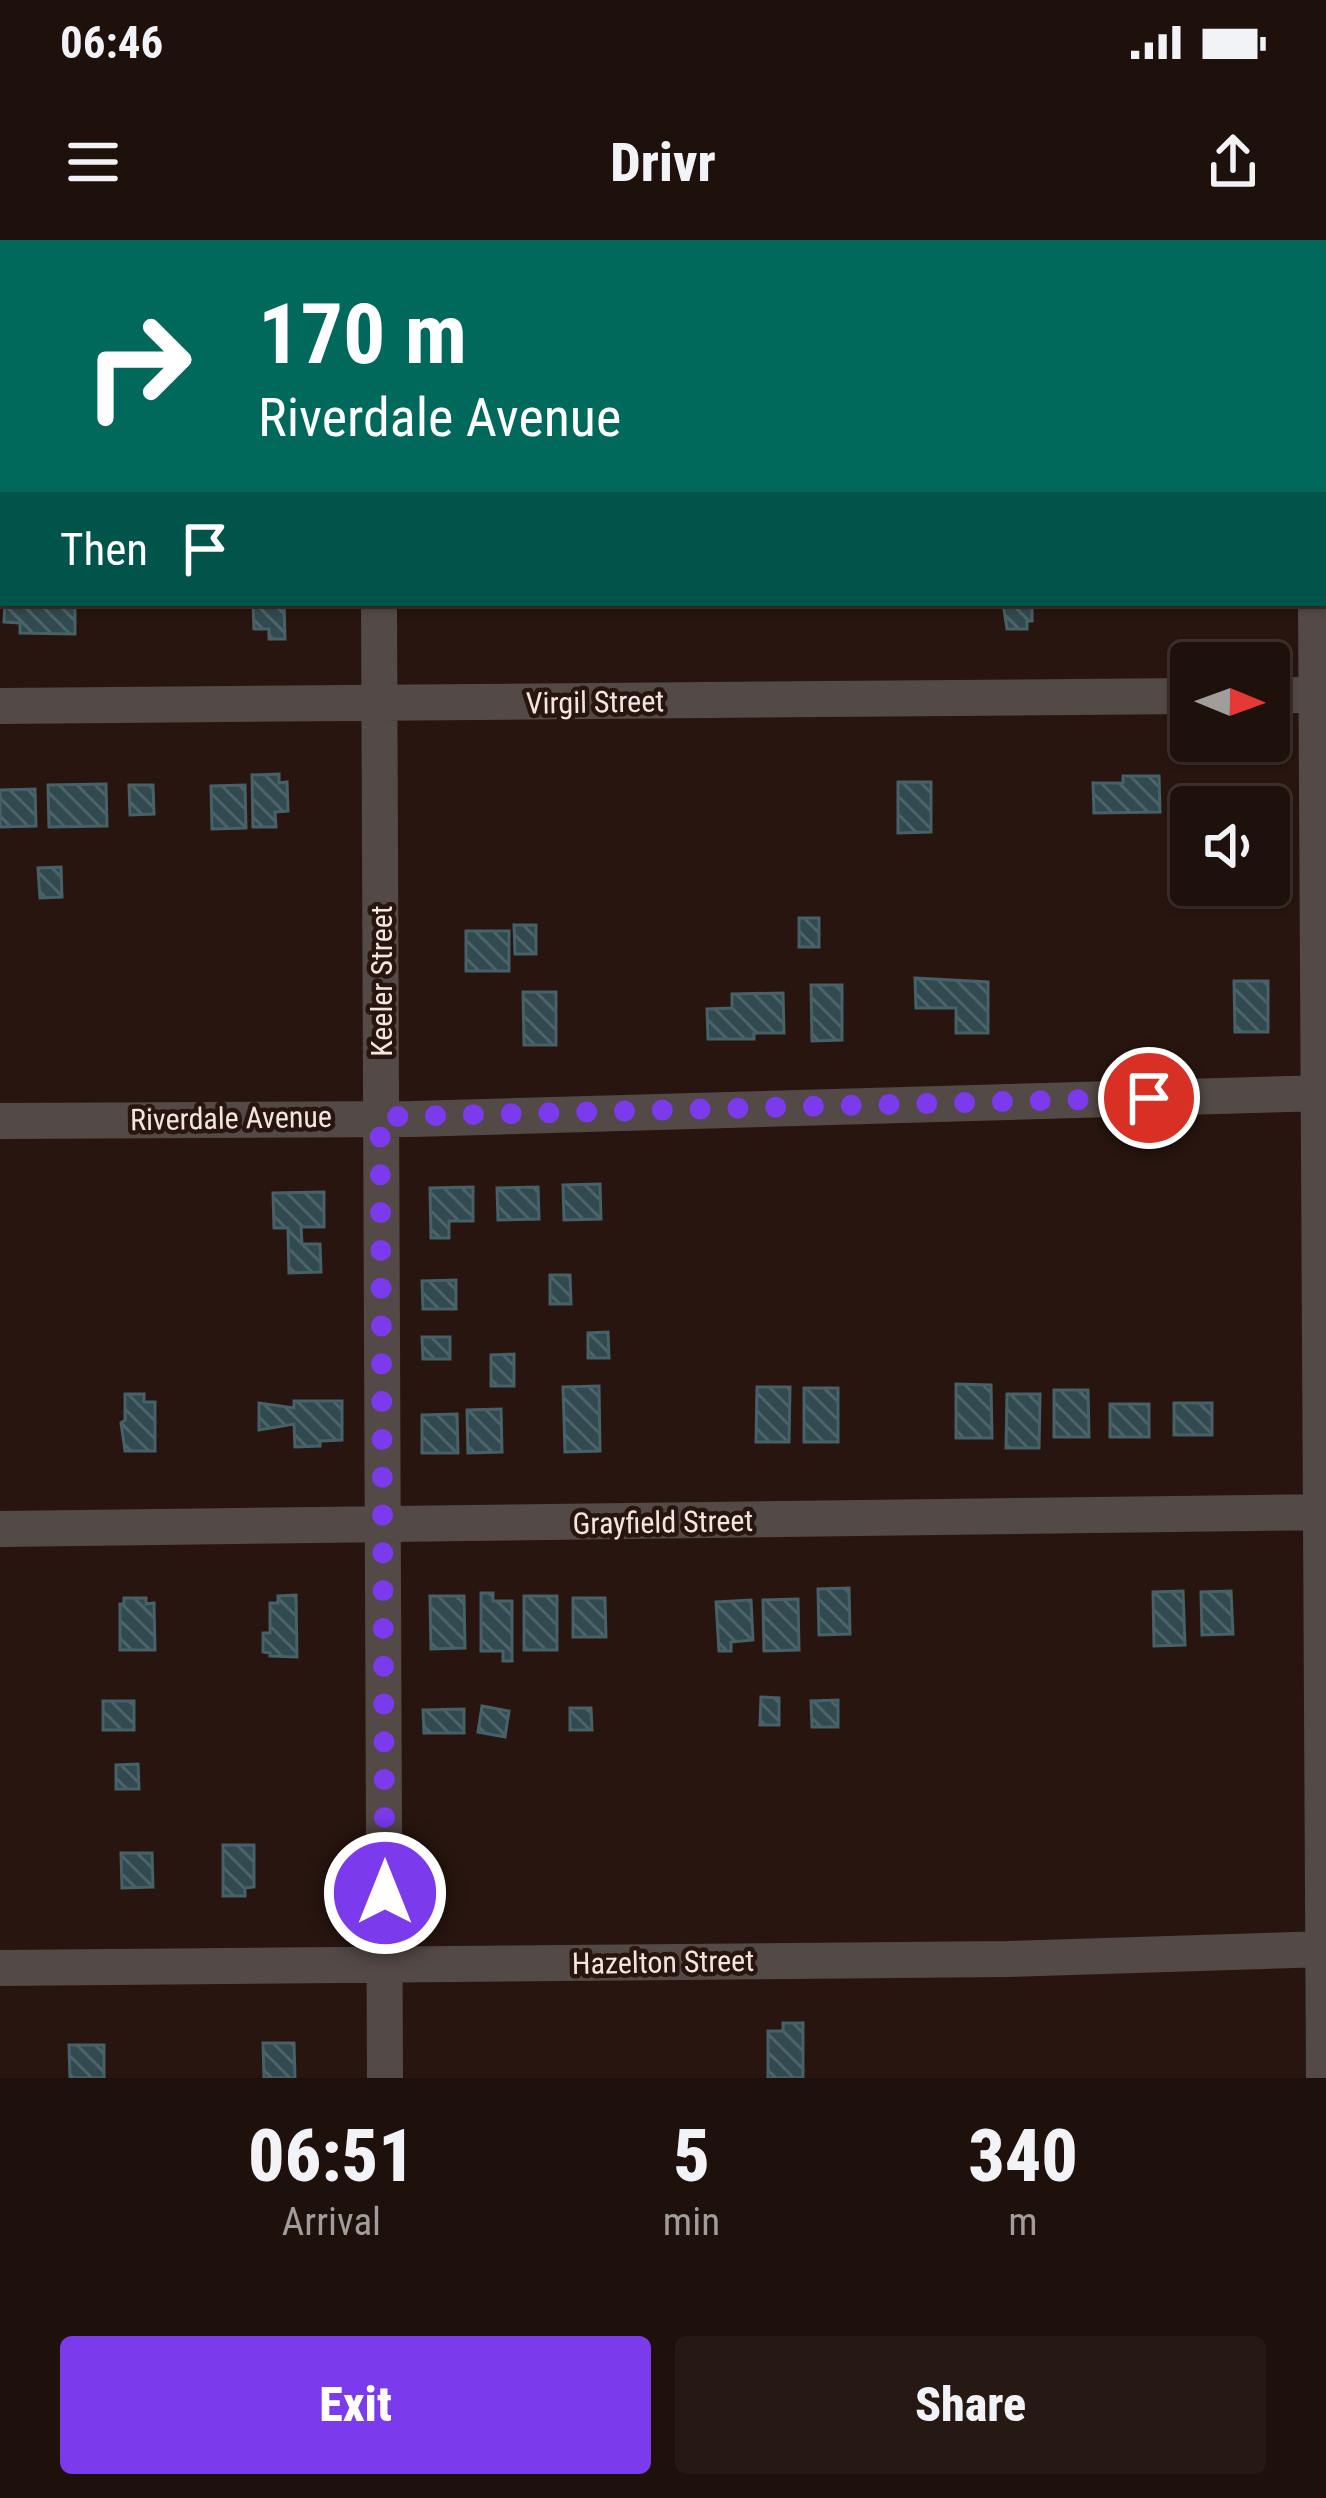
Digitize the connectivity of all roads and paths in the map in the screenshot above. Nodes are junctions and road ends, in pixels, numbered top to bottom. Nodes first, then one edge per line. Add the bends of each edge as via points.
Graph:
1 (379, 606) edge
2 (1316, 606) edge
3 (1322, 694) edge
4 (1290, 695) edge
5 (1170, 696) edge
6 (380, 705) junction
7 (0, 706) edge
8 (1322, 1093) edge
9 (380, 1117) junction
10 (0, 1121) edge
11 (1323, 1512) edge
12 (385, 1526) junction
13 (0, 1529) edge
14 (1325, 1949) edge
15 (385, 1965) junction
16 (0, 1968) edge
17 (386, 2078) edge
18 (1324, 2078) edge

1 - 6 street, Keeler Street
2 - 3 street
3 - 4 street
3 - 8 street
5 - 6 street, Virgil Street
6 - 7 street, Virgil Street
6 - 9 street, Keeler Street
8 - 9 street, Riverdale Avenue
8 - 11 street
9 - 10 street, Riverdale Avenue
9 - 12 street, Keeler Street
11 - 12 street, Grayfield Street
11 - 14 street
12 - 13 street, Grayfield Street
12 - 15 street, Keeler Street
14 - 15 street, Hazelton Street
14 - 18 street
15 - 16 street, Hazelton Street
15 - 17 street, Keeler Street

